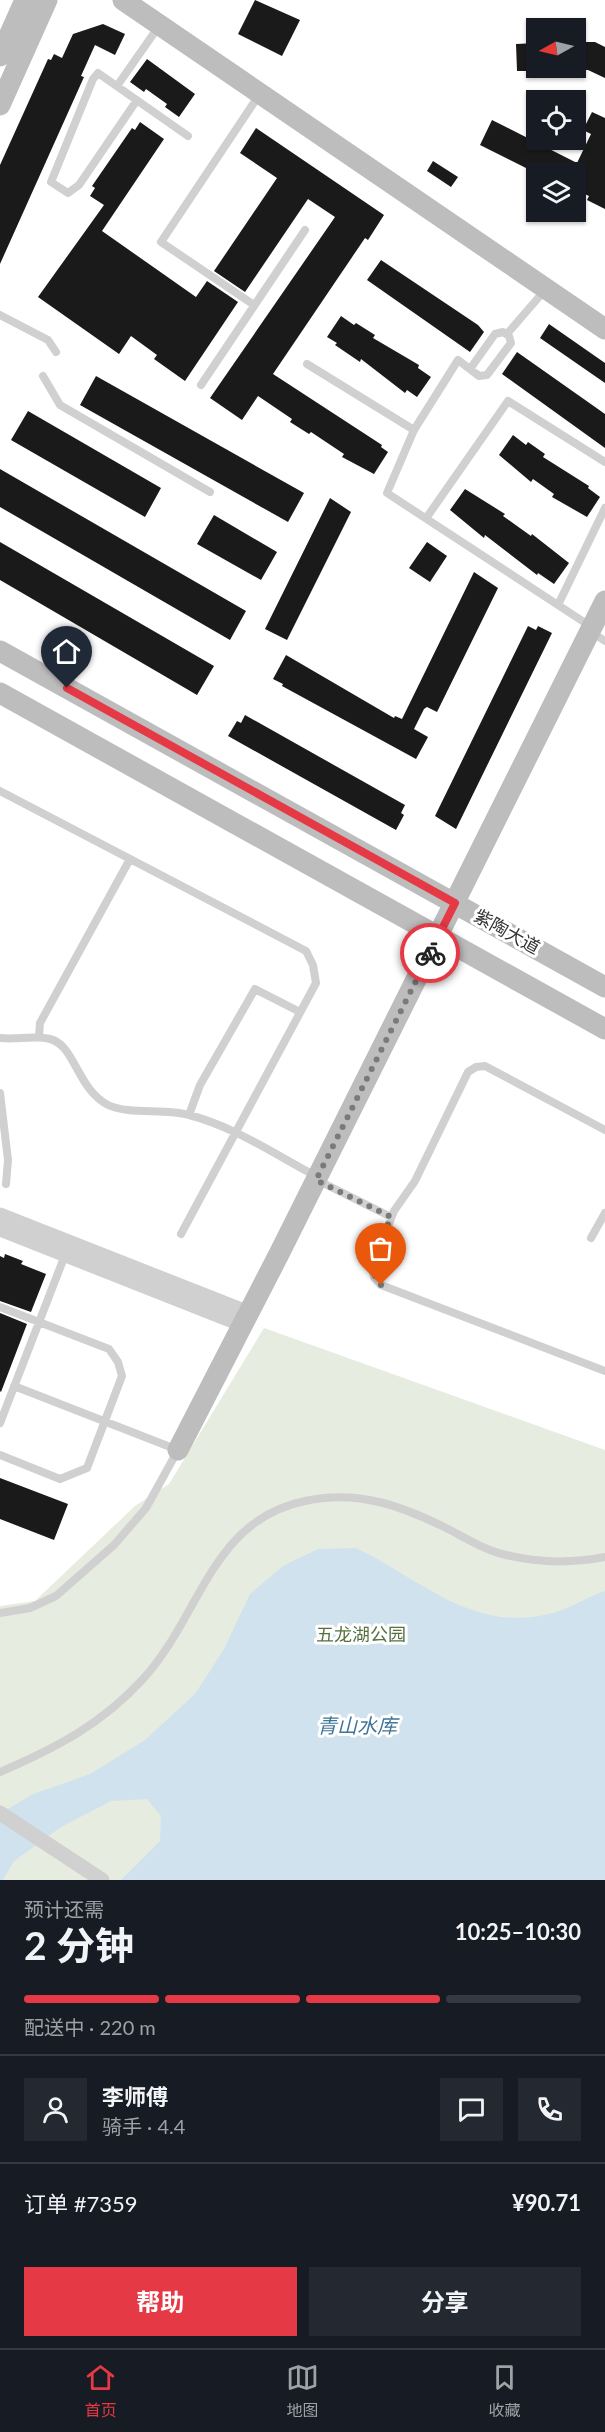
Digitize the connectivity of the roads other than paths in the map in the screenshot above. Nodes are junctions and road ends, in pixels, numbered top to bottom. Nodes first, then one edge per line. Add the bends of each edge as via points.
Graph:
1 (25, 0) edge
2 (47, 0) edge
3 (123, 0) edge
4 (160, 25) junction
5 (0, 56) edge
6 (117, 86) junction
7 (260, 94) junction
8 (137, 100) junction
9 (0, 105) edge
10 (188, 136) dead end
11 (305, 230) dead end
12 (546, 288) junction
13 (254, 305) junction
14 (0, 315) edge
15 (605, 328) edge
16 (507, 334) junction
17 (56, 352) dead end
18 (306, 364) dead end
19 (470, 369) junction
20 (43, 376) dead end
21 (201, 385) dead end
22 (414, 430) junction
23 (605, 462) edge
24 (210, 492) dead end
25 (605, 508) edge
26 (427, 517) junction
27 (605, 601) edge
28 (558, 605) junction
29 (596, 634) edge
30 (0, 651) edge
31 (0, 693) edge
32 (0, 791) edge
33 (130, 859) junction
34 (455, 903) junction
35 (438, 936) junction
36 (605, 987) edge
37 (300, 1012) junction
38 (605, 1029) edge
39 (39, 1037) junction
40 (0, 1038) edge
41 (0, 1093) edge
42 (189, 1115) junction
43 (605, 1130) edge
44 (235, 1134) junction
45 (317, 1178) junction
46 (6, 1184) dead end
47 (605, 1213) edge
48 (0, 1215) edge
49 (391, 1217) junction
50 (0, 1229) edge
51 (181, 1234) dead end
52 (591, 1238) dead end
53 (64, 1255) junction
54 (0, 1307) edge
55 (246, 1319) junction
56 (39, 1322) junction
57 (605, 1371) edge
58 (14, 1386) junction
59 (105, 1421) junction
60 (0, 1422) edge
61 (178, 1450) junction
62 (0, 1455) edge
63 (605, 1557) edge
64 (0, 1613) edge
65 (0, 1772) edge
66 (0, 1813) edge
67 (102, 1880) edge

1 - 5 main road
2 - 9 main road
3 - 4 main road
4 - 6 lane
4 - 7 main road
6 - 8 lane
6 - 8 lane via 98,73 93,79 51,182 68,193 80,185
7 - 12 main road
7 - 13 lane via 161,242
8 - 10 lane
11 - 13 lane
12 - 15 main road
12 - 16 lane
13 - 21 lane
14 - 17 lane via 48,340
16 - 19 lane via 495,334
16 - 19 lane via 511,343 493,370 479,376
18 - 22 lane
19 - 22 lane via 458,360
20 - 24 lane via 60,405
22 - 26 lane via 387,493
23 - 26 lane via 508,401
25 - 28 lane
26 - 28 lane
27 - 29 main road
28 - 29 lane
29 - 34 main road
30 - 34 main road, 紫陶大道
31 - 35 main road, 紫陶大道
32 - 33 lane
33 - 37 lane via 306,951 316,983
33 - 39 lane via 40,1023
34 - 35 main road
34 - 36 main road, 紫陶大道
35 - 38 main road, 紫陶大道
35 - 45 main road
37 - 42 lane via 255,989 200,1085
37 - 44 lane
39 - 40 lane
39 - 42 lane via 64,1047 84,1084 109,1106
41 - 46 lane via 9,1160
42 - 44 lane
43 - 49 lane via 485,1066 476,1067 468,1072 415,1181
44 - 45 lane
44 - 51 lane
45 - 49 lane
45 - 55 main road
47 - 52 lane
48 - 55 street
49 - 57 lane via 372,1267 381,1285
50 - 53 street
53 - 55 street
53 - 56 lane
54 - 56 lane
55 - 61 main road
56 - 58 lane
56 - 59 lane via 109,1349 114,1355 122,1376
58 - 59 lane
58 - 60 lane
59 - 61 lane
59 - 62 lane via 87,1468 66,1478
61 - 64 lane via 146,1508 109,1551 56,1596 30,1608
63 - 65 lane via 548,1562 504,1555 381,1501 343,1496 272,1510 244,1529 224,1552 179,1630 144,1678 108,1713 55,1748
66 - 67 street

